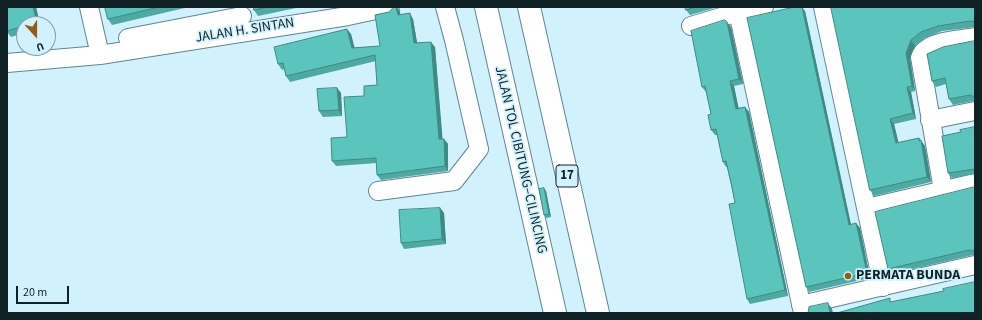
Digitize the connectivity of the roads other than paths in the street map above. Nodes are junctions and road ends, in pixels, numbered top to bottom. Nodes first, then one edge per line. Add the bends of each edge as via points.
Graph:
1 (90, 7) edge
2 (390, 7) edge
3 (445, 7) edge
4 (486, 7) edge
5 (529, 7) edge
6 (764, 7) edge
7 (823, 7) edge
8 (737, 10) edge
9 (242, 18) edge
10 (691, 26) dead end
11 (975, 37) edge
12 (99, 50) junction
13 (7, 61) edge
14 (975, 110) edge
15 (930, 120) junction
16 (975, 183) edge
17 (943, 190) junction
18 (378, 191) dead end
19 (867, 208) junction
20 (975, 266) edge
21 (883, 287) junction
22 (802, 309) edge
23 (555, 313) edge
24 (598, 313) edge

1 - 12 street
2 - 9 street, JALAN H. SINTAN via 348,16
3 - 18 street via 479,149 454,181
4 - 23 highway, JALAN TOL CIBITUNG–CILINCING
5 - 24 highway, 17
6 - 8 street
7 - 19 street
8 - 10 street
8 - 22 street
9 - 12 street, JALAN H. SINTAN
11 - 15 street via 935,45 922,52 920,57
12 - 13 street, JALAN H. SINTAN
14 - 15 street
15 - 17 street
16 - 17 street
17 - 19 street
19 - 21 street
20 - 21 street
21 - 22 street

